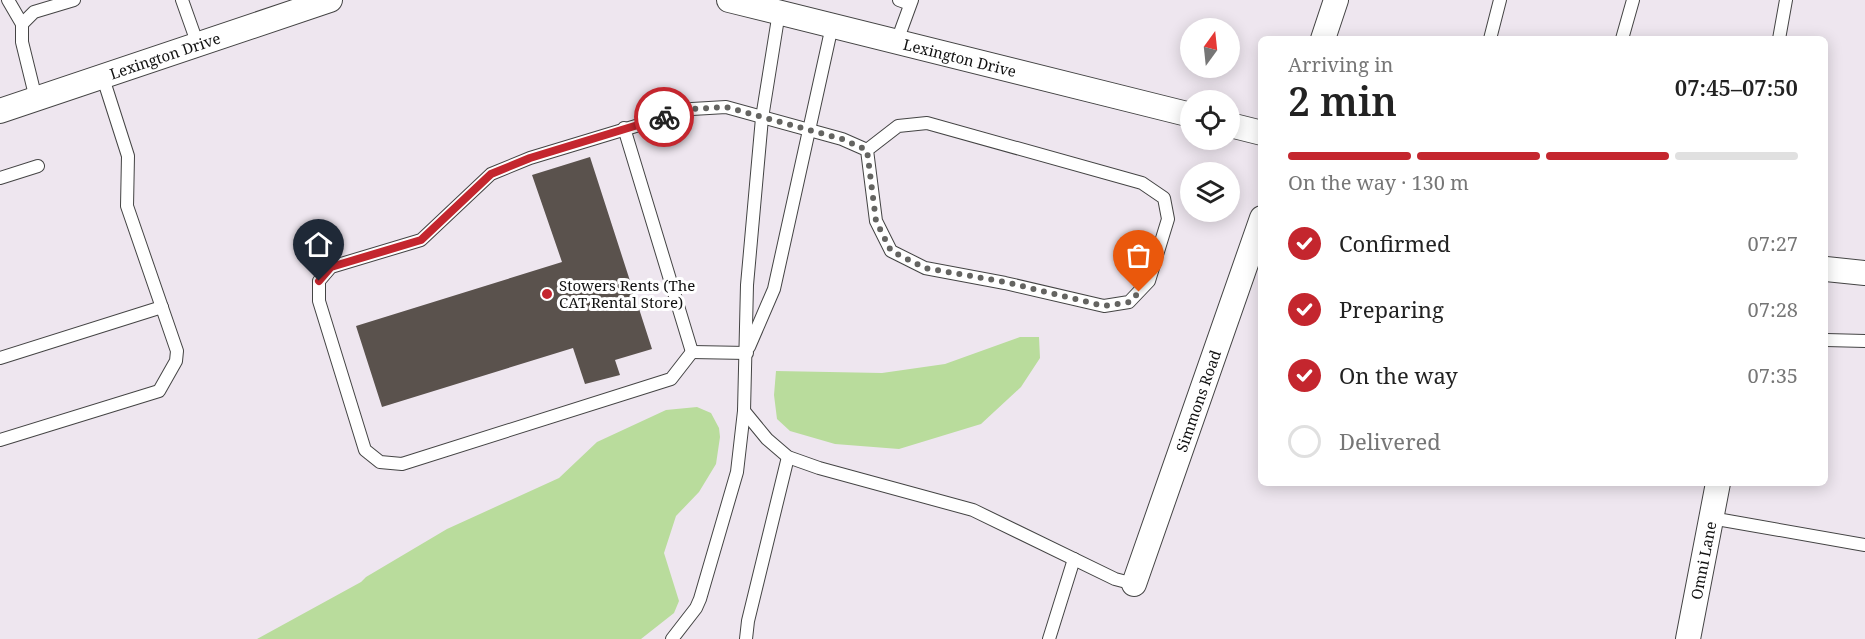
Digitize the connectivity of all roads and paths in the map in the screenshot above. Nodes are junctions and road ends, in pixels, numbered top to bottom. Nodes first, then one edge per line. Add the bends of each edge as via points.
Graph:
1 (8, 0) edge
2 (74, 0) edge
3 (182, 0) edge
4 (330, 0) edge
5 (729, 0) edge
6 (1336, 0) edge
7 (1500, 0) edge
8 (1633, 0) edge
9 (1786, 0) edge
10 (907, 1) edge
11 (779, 12) junction
12 (22, 24) junction
13 (832, 26) junction
14 (1324, 36) edge
15 (1491, 36) edge
16 (1623, 36) edge
17 (1780, 36) edge
18 (897, 42) junction
19 (198, 45) junction
20 (102, 78) junction
21 (36, 99) junction
22 (0, 111) edge
23 (1180, 112) edge
24 (762, 117) junction
25 (624, 128) junction
26 (1240, 128) edge
27 (810, 132) junction
28 (1258, 132) edge
29 (867, 150) junction
30 (38, 166) dead end
31 (0, 178) edge
32 (1258, 229) edge
33 (1828, 269) edge
34 (1865, 273) edge
35 (162, 307) junction
36 (1828, 340) edge
37 (1865, 341) edge
38 (692, 352) junction
39 (747, 353) junction
40 (0, 358) edge
41 (744, 411) junction
42 (0, 440) edge
43 (788, 457) junction
44 (1717, 486) edge
45 (1711, 518) junction
46 (1865, 545) edge
47 (1074, 559) junction
48 (1134, 584) joint
49 (672, 639) edge
50 (746, 639) edge
51 (1049, 639) edge
52 (1688, 639) edge

1 - 12 lane
2 - 12 lane via 34,12
3 - 19 lane
4 - 19 street, Lexington Drive
5 - 11 street, Lexington Drive
6 - 14 street
7 - 15 lane
8 - 16 lane
9 - 17 lane
10 - 18 lane
11 - 13 street, Lexington Drive
11 - 24 lane
12 - 21 lane via 22,42
13 - 18 street, Lexington Drive
13 - 27 lane
18 - 23 street, Lexington Drive
19 - 20 street, Lexington Drive
20 - 21 street, Lexington Drive
20 - 35 lane via 129,156 127,206
21 - 22 street, Lexington Drive
24 - 25 lane via 726,107 692,109
24 - 27 lane
24 - 39 lane via 747,285
25 - 38 lane
25 - 38 lane via 491,174 421,240 331,267 319,281 319,301 365,450 380,462 402,464 671,379
26 - 28 street
27 - 29 lane
27 - 39 lane via 774,289
29 - 29 lane via 876,221 891,251 925,268 1104,306 1130,302 1149,282 1168,219 1164,198 1142,183 927,123 898,126
30 - 31 lane
32 - 48 street, Simmons Road
33 - 34 street
35 - 40 lane
35 - 42 lane via 177,351 176,361 159,391
36 - 37 lane
38 - 39 lane
39 - 41 lane
41 - 43 lane via 766,439
41 - 49 lane via 737,472 700,599
43 - 47 lane via 973,510
43 - 50 lane
44 - 45 street, Omni Lane
45 - 46 lane
45 - 52 street, Omni Lane
47 - 48 lane
47 - 51 lane

